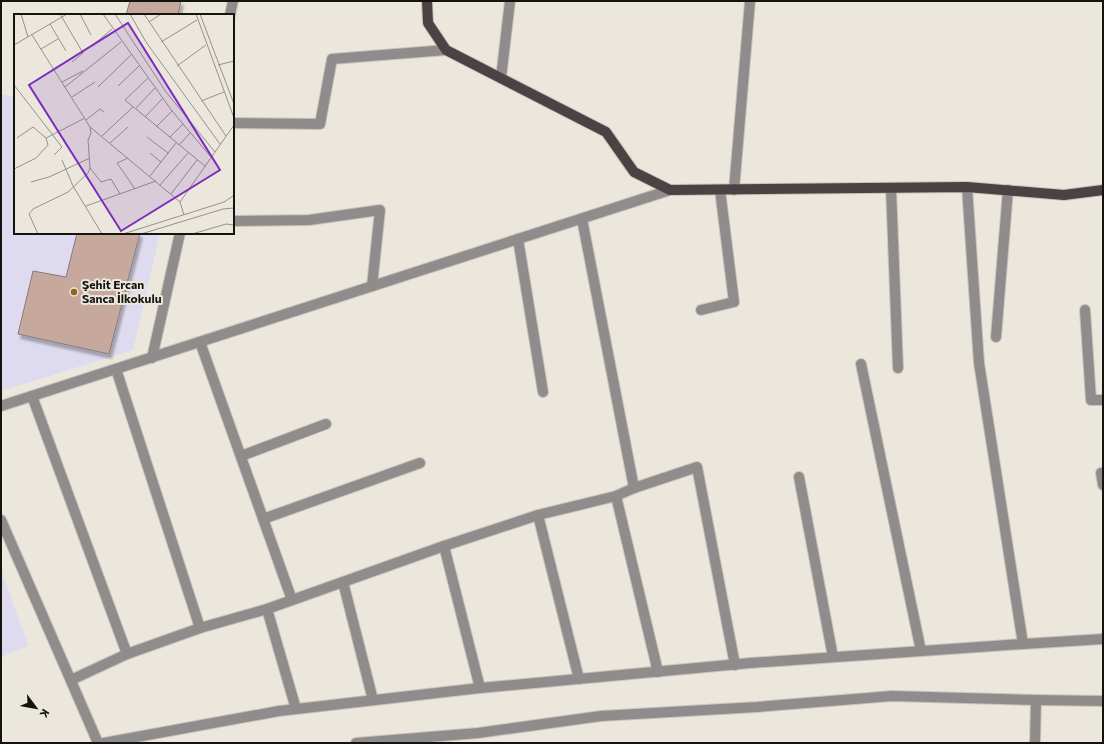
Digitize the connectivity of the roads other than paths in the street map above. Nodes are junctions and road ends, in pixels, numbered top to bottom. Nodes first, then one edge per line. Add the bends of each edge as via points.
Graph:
1 (233, 1) edge
2 (427, 1) edge
3 (510, 1) edge
4 (750, 1) edge
5 (230, 14) edge
6 (446, 50) junction
7 (501, 78) junction
8 (234, 123) edge
9 (967, 187) junction
10 (891, 188) junction
11 (670, 190) junction
12 (720, 190) junction
13 (734, 190) junction
14 (1008, 190) junction
15 (1103, 190) edge
16 (582, 219) junction
17 (234, 221) edge
18 (180, 234) edge
19 (518, 239) junction
20 (372, 286) junction
21 (701, 310) dead end
22 (1085, 310) dead end
23 (996, 337) dead end
24 (200, 342) junction
25 (152, 358) junction
26 (861, 364) dead end
27 (898, 368) dead end
28 (116, 369) junction
29 (543, 392) dead end
30 (32, 396) junction
31 (1103, 400) edge
32 (1, 406) edge
33 (326, 424) dead end
34 (241, 456) junction
35 (420, 463) dead end
36 (1101, 473) dead end
37 (799, 477) dead end
38 (1103, 485) edge
39 (634, 488) junction
40 (616, 496) junction
41 (538, 515) junction
42 (263, 519) junction
43 (1, 520) edge
44 (444, 546) junction
45 (343, 582) junction
46 (292, 600) junction
47 (267, 609) junction
48 (200, 628) junction
49 (1103, 639) edge
50 (1022, 644) junction
51 (921, 651) junction
52 (127, 654) junction
53 (833, 657) junction
54 (735, 665) junction
55 (658, 672) junction
56 (579, 679) junction
57 (71, 680) junction
58 (480, 688) junction
59 (373, 700) junction
60 (1036, 700) junction
61 (1103, 701) edge
62 (296, 709) junction
63 (98, 743) edge
64 (104, 743) edge
65 (356, 743) edge
66 (1035, 743) edge

1 - 5 street
2 - 6 main road via 428,23
3 - 7 street
4 - 13 street
6 - 7 main road
6 - 8 street via 332,59 320,124
7 - 11 main road via 606,132 634,172
9 - 10 main road
9 - 14 main road
9 - 50 street via 979,363
10 - 13 main road
10 - 27 street
11 - 12 main road
11 - 16 street
12 - 13 main road
12 - 21 street via 734,302
14 - 15 main road via 1064,195
14 - 23 street
16 - 19 street
16 - 39 street
17 - 20 street via 309,220 380,210
18 - 25 street
19 - 20 street
19 - 29 street
20 - 24 street
22 - 31 street via 1091,400
24 - 25 street
24 - 34 street
25 - 28 street
26 - 51 street
28 - 30 street
28 - 48 street
30 - 32 street
30 - 52 street
33 - 34 street
34 - 42 street
35 - 42 street
36 - 38 street
37 - 53 street
39 - 40 street
39 - 54 street via 698,466
40 - 41 street
40 - 55 street
41 - 44 street
41 - 56 street
42 - 46 street
43 - 57 street
44 - 45 street
44 - 58 street
45 - 46 street
45 - 59 street
46 - 47 street
47 - 48 street
47 - 62 street
48 - 52 street
49 - 50 street
50 - 51 street
51 - 53 street
52 - 57 street
53 - 54 street
54 - 55 street
55 - 56 street
56 - 58 street
57 - 63 street
58 - 59 street
59 - 62 street
60 - 61 street
60 - 65 street via 892,696 601,716 478,733
60 - 66 street
62 - 64 street

